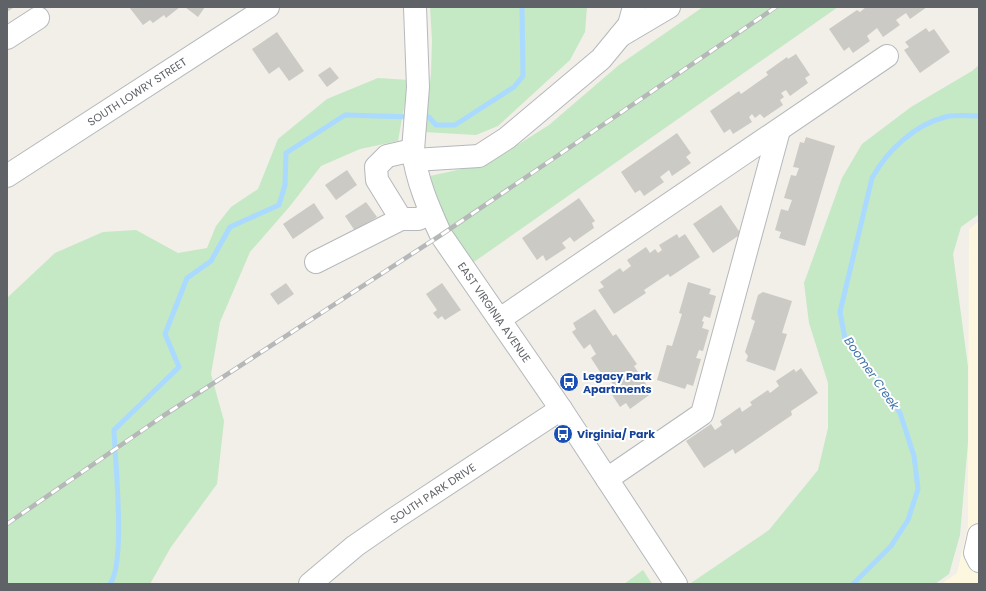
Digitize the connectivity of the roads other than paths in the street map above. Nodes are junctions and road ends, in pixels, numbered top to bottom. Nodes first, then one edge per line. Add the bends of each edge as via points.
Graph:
1 (268, 7) edge
2 (415, 7) edge
3 (634, 7) edge
4 (669, 7) edge
5 (38, 18) dead end
6 (619, 37) junction
7 (7, 38) edge
8 (887, 56) dead end
9 (779, 130) junction
10 (414, 155) junction
11 (7, 176) edge
12 (431, 213) junction
13 (401, 219) junction
14 (316, 262) dead end
15 (500, 319) junction
16 (561, 409) junction
17 (607, 478) junction
18 (979, 535) edge
19 (979, 561) edge
20 (310, 584) edge
21 (676, 584) edge

1 - 11 street, SOUTH LOWRY STREET
2 - 10 street, EAST VIRGINIA AVENUE via 418,87
3 - 6 street via 629,25
4 - 6 street
5 - 7 street
6 - 10 street via 602,59 507,138 480,156
8 - 9 street
9 - 15 street
9 - 17 street via 702,414
10 - 12 street, EAST VIRGINIA AVENUE
10 - 13 street via 387,156 376,167 378,180
12 - 13 street via 418,219
12 - 15 street, EAST VIRGINIA AVENUE via 441,235
13 - 14 street
15 - 16 street, EAST VIRGINIA AVENUE
16 - 17 street, EAST VIRGINIA AVENUE
16 - 20 street, SOUTH PARK DRIVE via 355,546
17 - 21 street, EAST VIRGINIA AVENUE
18 - 19 street via 975,553

